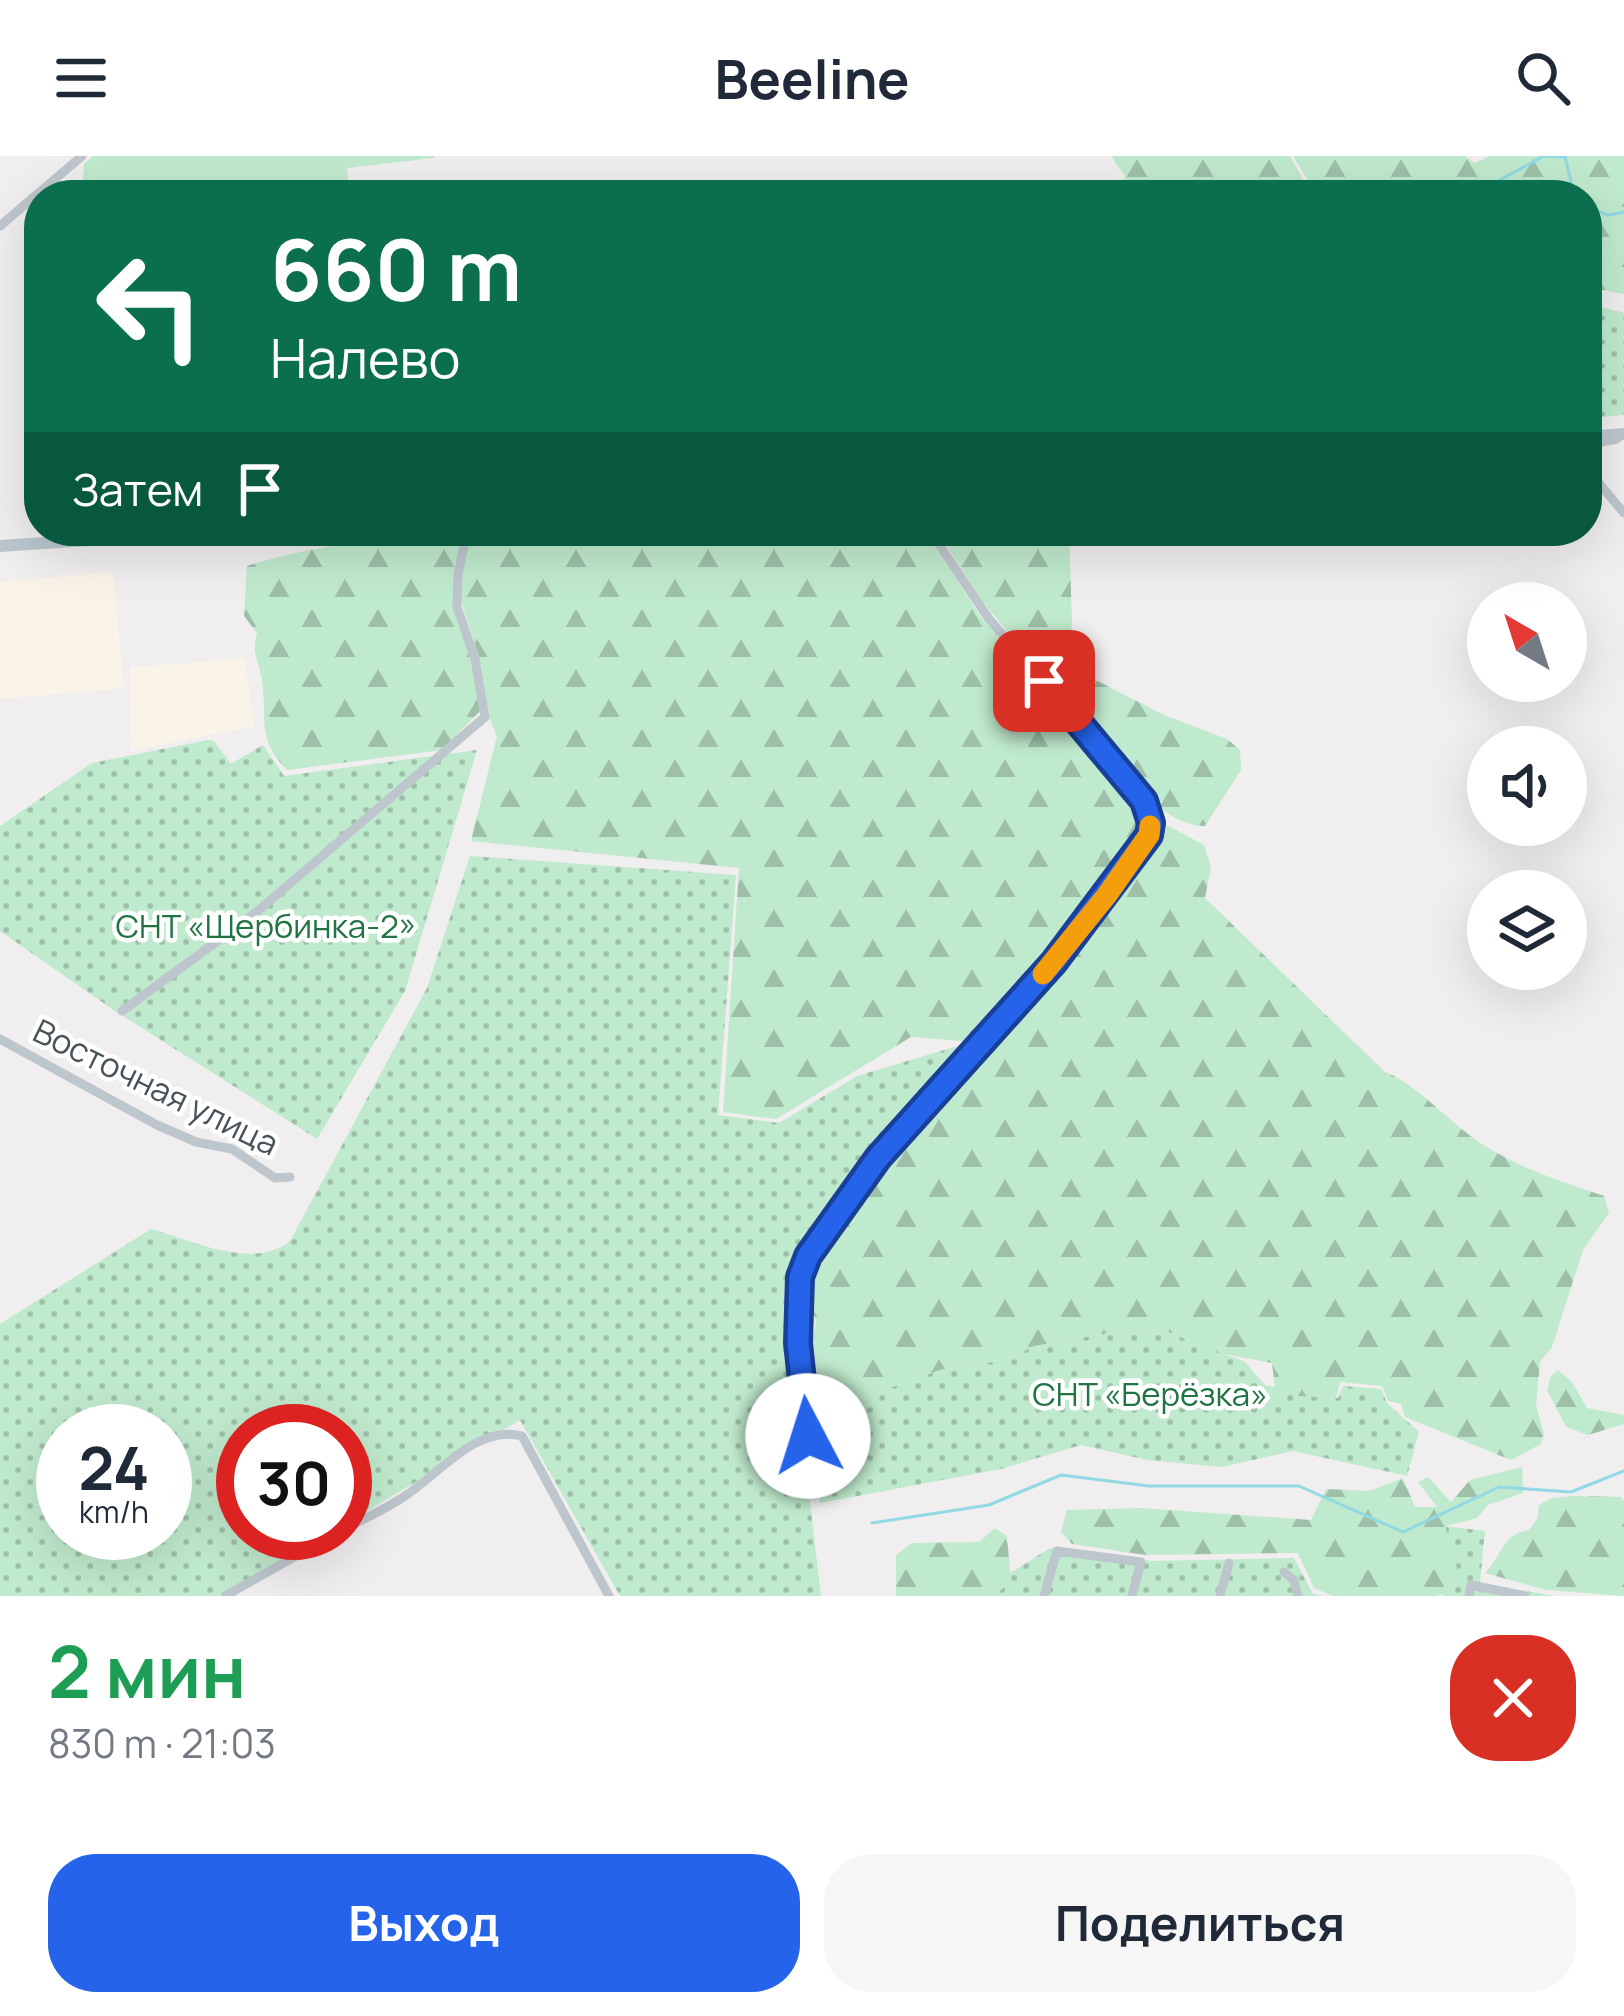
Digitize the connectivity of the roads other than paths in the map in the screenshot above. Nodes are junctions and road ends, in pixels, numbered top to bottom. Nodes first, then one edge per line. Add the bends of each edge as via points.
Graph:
1 (82, 156) edge
2 (54, 180) edge
3 (24, 206) edge
4 (0, 226) edge
5 (1602, 487) edge
6 (1624, 513) edge
7 (464, 546) edge
8 (940, 546) edge
9 (122, 1011) dead end
10 (0, 1039) edge
11 (290, 1177) dead end
12 (808, 1436) dead end
13 (372, 1514) edge
14 (289, 1560) edge
15 (1229, 1562) dead end
16 (1284, 1572) dead end
17 (225, 1596) edge
18 (609, 1596) edge
19 (1044, 1596) edge
20 (1132, 1596) edge
21 (1220, 1596) edge
22 (1298, 1596) edge
23 (1469, 1596) edge
24 (1526, 1596) edge

1 - 2 street
3 - 4 street
5 - 6 street
7 - 9 street via 458,607 485,717 253,915
8 - 12 street via 988,619 1144,801 1151,823 1107,895 878,1158 808,1256 798,1343
10 - 11 street, Восточная улица via 158,1125 232,1149 274,1178
13 - 18 street via 449,1458 506,1432 522,1436
14 - 17 street
15 - 21 street
16 - 22 street
19 - 20 street via 1057,1551 1141,1562
23 - 24 street via 1471,1585

